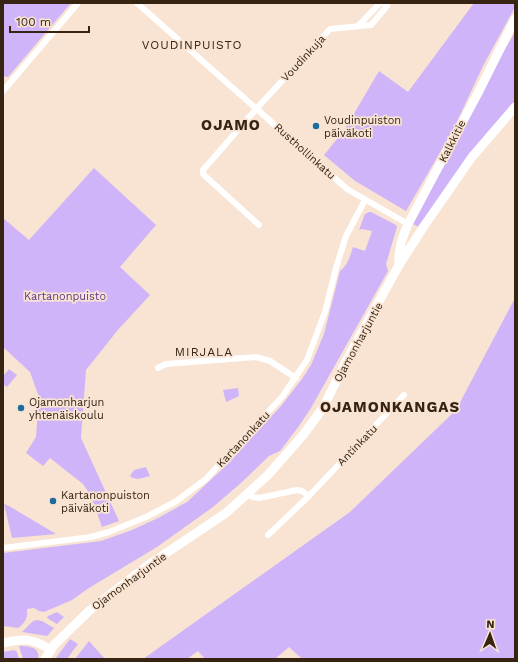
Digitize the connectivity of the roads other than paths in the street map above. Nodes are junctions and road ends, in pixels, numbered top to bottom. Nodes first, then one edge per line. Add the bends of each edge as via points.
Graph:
1 (78, 3) edge
2 (137, 3) edge
3 (381, 3) edge
4 (515, 19) edge
5 (3, 91) edge
6 (515, 107) edge
7 (257, 108) junction
8 (365, 200) junction
9 (408, 224) junction
10 (259, 225) dead end
11 (399, 265) junction
12 (158, 368) dead end
13 (296, 378) junction
14 (404, 395) dead end
15 (248, 493) junction
16 (309, 496) junction
17 (268, 536) dead end
18 (3, 548) edge
19 (3, 643) edge
20 (51, 650) junction
21 (45, 659) edge

1 - 5 street
2 - 7 street, Rusthollinkatu
3 - 7 street, Voudinkuja via 387,6 371,25 330,29
4 - 9 main road, Kalkkitie
6 - 11 main road, Ojamonharjuntie via 472,157
7 - 8 street, Rusthollinkatu via 347,189
7 - 10 street, Voudinkuja via 202,172
8 - 9 street, Rusthollinkatu
8 - 13 street, Kartanonkatu via 346,236 325,312 307,360
9 - 11 main road, Kalkkitie via 398,255
11 - 15 main road, Ojamonharjuntie via 323,408 268,475
12 - 13 street via 166,364 256,357 270,361
13 - 18 street, Kartanonkatu via 220,465 175,502 110,532 91,537
14 - 16 street, Antinkatu
15 - 16 street via 259,498 297,490
15 - 20 main road, Ojamonharjuntie via 226,513 147,566 90,610
16 - 17 street, Antinkatu
19 - 20 main road via 25,639
20 - 21 main road, Ojamonharjuntie

